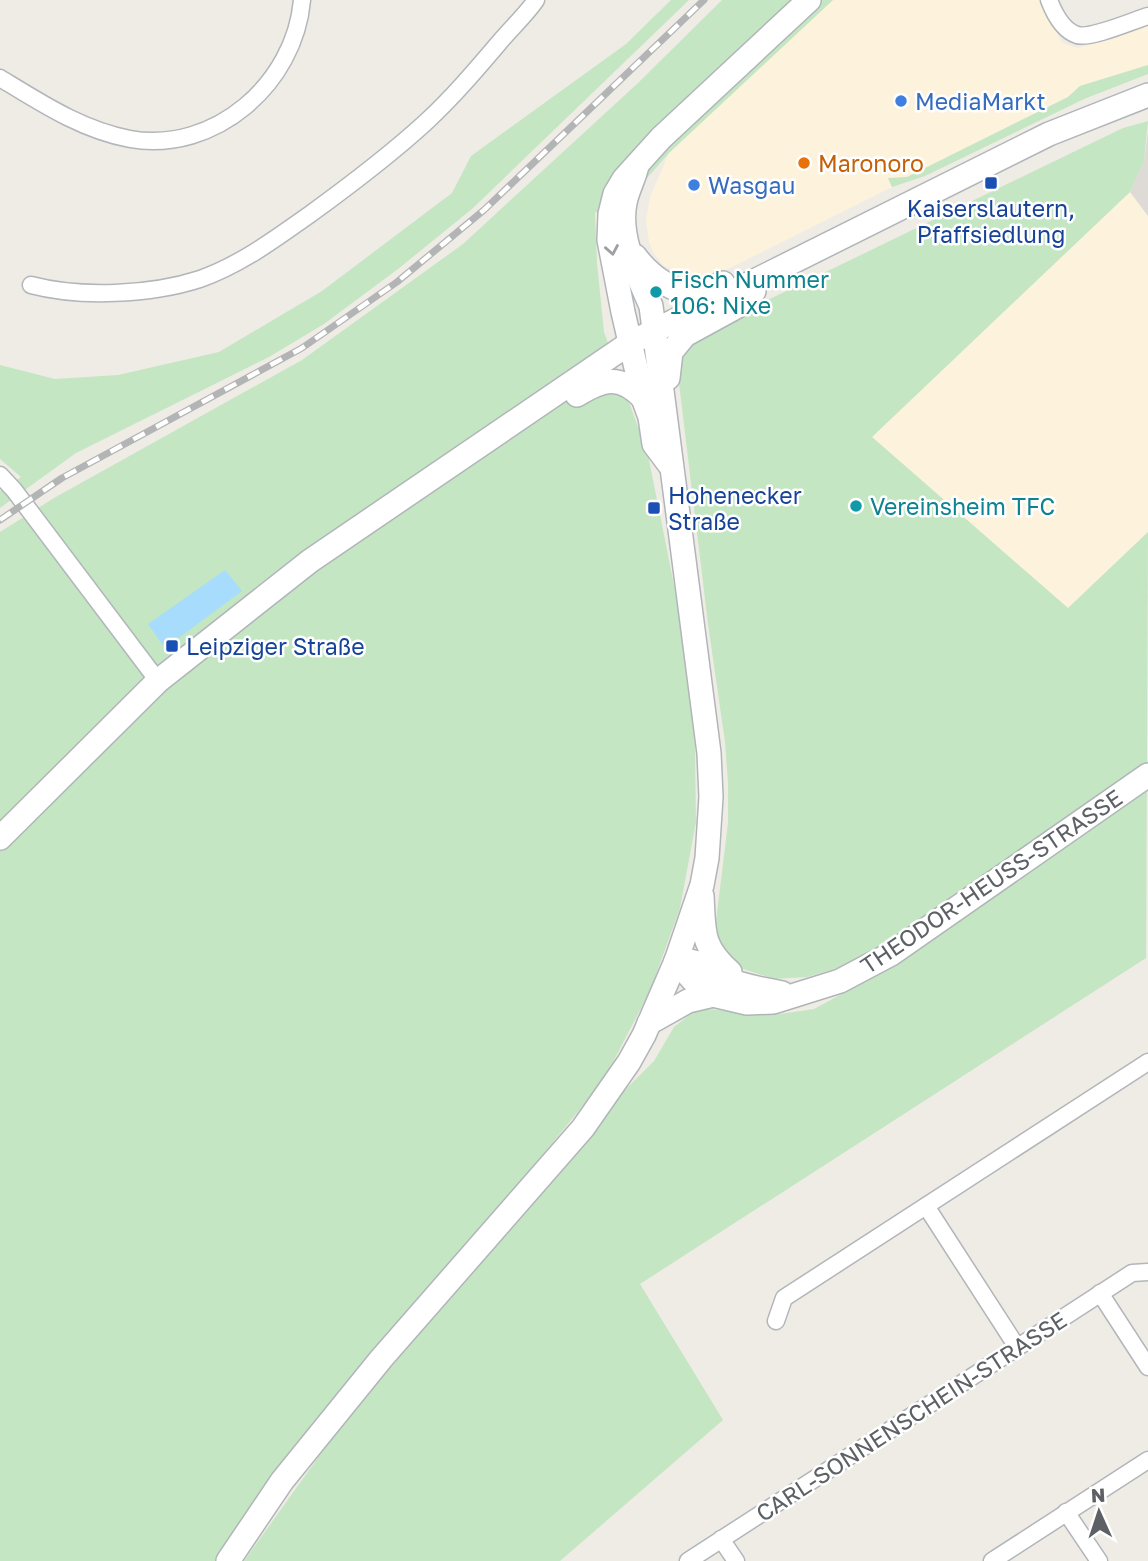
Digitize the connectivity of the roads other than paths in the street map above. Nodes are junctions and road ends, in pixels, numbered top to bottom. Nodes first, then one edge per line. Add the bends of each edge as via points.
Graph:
1 (302, 0) edge
2 (536, 0) edge
3 (809, 0) edge
4 (1049, 0) edge
5 (1148, 16) edge
6 (0, 78) edge
7 (1148, 95) edge
8 (637, 166) junction
9 (629, 249) junction
10 (779, 268) junction
11 (32, 285) dead end
12 (655, 330) junction
13 (631, 343) junction
14 (654, 399) junction
15 (520, 418) junction
16 (0, 475) edge
17 (158, 681) junction
18 (1148, 775) edge
19 (0, 838) edge
20 (702, 885) junction
21 (676, 961) junction
22 (743, 984) junction
23 (713, 995) junction
24 (792, 995) junction
25 (649, 1024) junction
26 (1148, 1062) edge
27 (926, 1206) junction
28 (1148, 1272) edge
29 (1100, 1293) junction
30 (776, 1321) dead end
31 (1017, 1347) junction
32 (1148, 1367) edge
33 (1148, 1460) edge
34 (1066, 1512) junction
35 (721, 1539) junction
36 (228, 1561) edge
37 (688, 1561) edge
38 (736, 1561) edge
39 (992, 1561) edge
40 (1099, 1561) edge

1 - 6 street via 290,47 271,81 224,122 193,134 163,141 101,132 56,112
2 - 11 street via 426,122 359,178 243,259 199,279 156,288 55,291
3 - 8 main road
4 - 5 street via 1063,26 1077,35
7 - 10 main road via 1049,134
8 - 9 main road via 625,202
8 -> 13 main road via 615,194 609,240
9 - 10 main road via 647,273 679,289 700,292 747,271
9 - 12 main road via 651,306
10 - 12 main road
10 - 14 main road via 738,306 685,335 671,352
12 - 13 main road
12 - 14 main road
13 - 14 main road
13 - 15 main road
14 - 15 main road via 624,383 606,381 553,410
14 - 20 main road via 650,417 654,444 673,469 709,753 709,826
15 - 17 main road via 310,561
16 - 17 street
17 - 19 main road
18 - 24 main road, THEODOR-HEUSS-STRASSE via 891,954 840,981
20 - 21 main road
20 - 22 main road via 706,943
21 - 22 main road, THEODOR-HEUSS-STRASSE via 700,963
21 - 23 main road, THEODOR-HEUSS-STRASSE via 700,988
21 - 25 main road
22 - 24 main road, THEODOR-HEUSS-STRASSE
23 - 24 main road, THEODOR-HEUSS-STRASSE via 747,1003 773,1002
23 - 25 main road via 688,1001
25 - 36 main road via 583,1128 282,1480
26 - 27 street
27 - 30 street via 784,1298
27 - 31 street
28 - 29 street, CARL-SONNENSCHEIN-STRASSE via 1132,1273
29 - 31 street, CARL-SONNENSCHEIN-STRASSE
29 - 32 street
31 - 35 street, CARL-SONNENSCHEIN-STRASSE
33 - 34 street
34 - 39 street
34 - 40 street
35 - 37 street, CARL-SONNENSCHEIN-STRASSE
35 - 38 street

